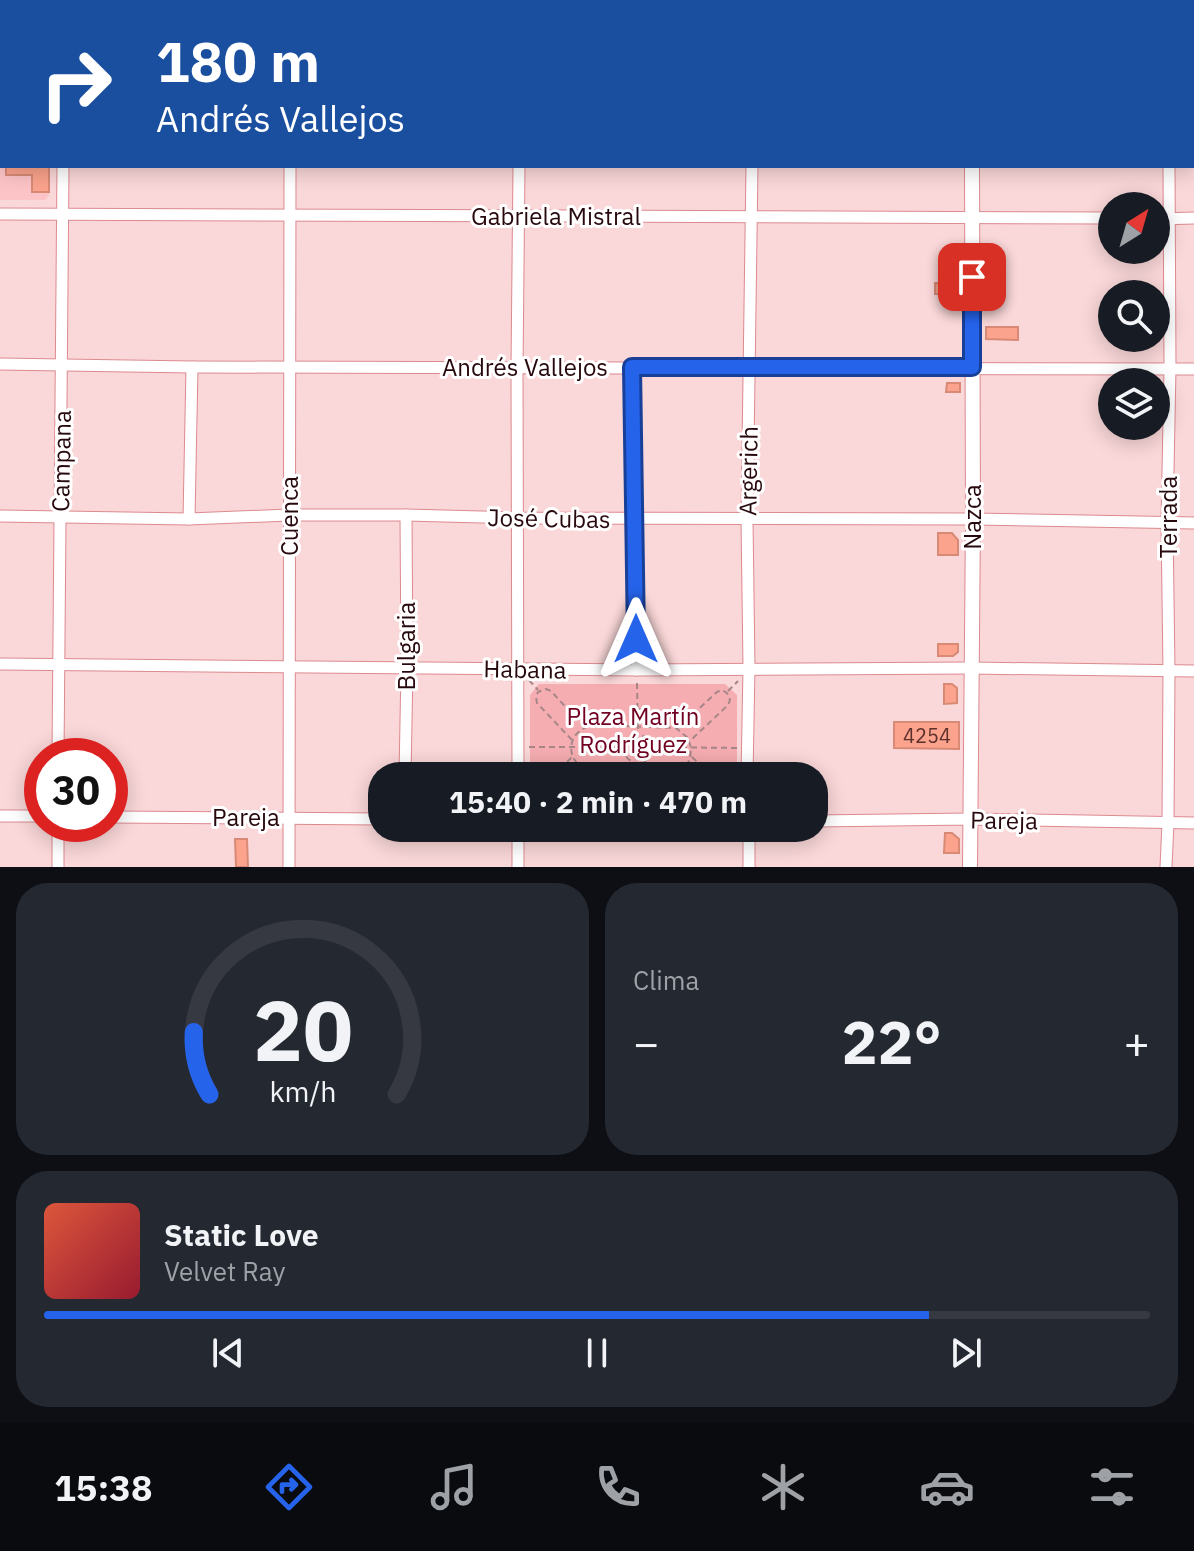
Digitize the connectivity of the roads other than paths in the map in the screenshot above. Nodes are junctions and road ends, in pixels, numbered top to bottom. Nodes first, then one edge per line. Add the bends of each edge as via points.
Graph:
1 (63, 168) edge
2 (290, 168) edge
3 (519, 168) edge
4 (752, 168) edge
5 (972, 168) edge
6 (1169, 168) edge
7 (1166, 192) edge
8 (0, 214) edge
9 (62, 214) junction
10 (290, 216) junction
11 (519, 216) junction
12 (751, 217) junction
13 (971, 218) junction
14 (1098, 218) edge
15 (1194, 218) edge
16 (1170, 219) edge
17 (1164, 264) edge
18 (0, 364) edge
19 (62, 365) junction
20 (289, 366) junction
21 (192, 367) junction
22 (632, 367) junction
23 (972, 367) junction
24 (517, 368) junction
25 (750, 368) junction
26 (1170, 368) junction
27 (1194, 369) edge
28 (1169, 440) edge
29 (289, 515) junction
30 (406, 515) junction
31 (0, 516) edge
32 (60, 516) junction
33 (519, 518) junction
34 (189, 519) junction
35 (635, 519) junction
36 (747, 519) junction
37 (973, 519) junction
38 (1167, 523) junction
39 (1194, 523) edge
40 (0, 664) edge
41 (58, 664) junction
42 (289, 666) junction
43 (407, 667) junction
44 (518, 668) junction
45 (749, 668) junction
46 (971, 668) junction
47 (637, 670) junction
48 (1169, 671) junction
49 (1194, 671) edge
50 (58, 738) edge
51 (405, 762) edge
52 (518, 762) edge
53 (747, 762) edge
54 (0, 816) edge
55 (24, 816) edge
56 (128, 817) edge
57 (289, 818) junction
58 (368, 819) edge
59 (970, 819) junction
60 (828, 821) edge
61 (1168, 823) junction
62 (1194, 823) edge
63 (58, 842) edge
64 (518, 842) edge
65 (749, 842) edge
66 (58, 867) edge
67 (289, 867) edge
68 (518, 867) edge
69 (749, 867) edge
70 (970, 867) edge
71 (1166, 867) edge

1 - 9 street, Campana
2 - 10 street, Cuenca
3 - 11 street
4 - 12 street, Argerich
5 - 13 street, Nazca
6 - 7 street, Terrada
8 - 9 street, Gabriela Mistral
9 - 10 street, Gabriela Mistral
9 - 19 street, Campana
10 - 11 street, Gabriela Mistral
10 - 20 street, Cuenca
11 - 12 street, Gabriela Mistral
11 - 24 street
12 - 13 street, Gabriela Mistral
12 - 25 street, Argerich
13 - 14 street, Gabriela Mistral
13 - 23 street, Nazca
15 - 16 street
17 - 26 street, Terrada
18 - 19 street, Andrés Vallejos
19 - 21 street, Andrés Vallejos
19 - 32 street, Campana
20 - 21 street, Andrés Vallejos
20 - 24 street, Andrés Vallejos
20 - 29 street, Cuenca
21 - 34 street
22 - 24 street, Andrés Vallejos
22 - 25 street, Andrés Vallejos
22 - 35 street
23 - 25 street, Andrés Vallejos
23 - 26 street, Andrés Vallejos
23 - 37 street, Nazca
24 - 33 street
25 - 36 street, Argerich
26 - 27 street, Andrés Vallejos
28 - 38 street, Terrada
29 - 30 street, José Cubas
29 - 34 street, José Cubas
29 - 42 street, Cuenca
30 - 33 street, José Cubas
30 - 43 street, Bulgaria
31 - 32 street, José Cubas
32 - 34 street, José Cubas
32 - 41 street, Campana
33 - 35 street, José Cubas
33 - 44 street
35 - 36 street, José Cubas
35 - 47 street
36 - 37 street, José Cubas
36 - 45 street, Argerich
37 - 38 street, José Cubas
37 - 46 street, Nazca
38 - 39 street, José Cubas
38 - 48 street, Terrada
40 - 41 street, Habana
41 - 42 street, Habana
41 - 50 street, Campana
42 - 43 street, Habana
42 - 57 street, Cuenca
43 - 44 street, Habana
43 - 51 street, Bulgaria
44 - 47 street, Habana
44 - 52 street
45 - 46 street, Habana
45 - 47 street, Habana
45 - 53 street, Argerich
46 - 48 street, Habana
46 - 59 street, Nazca
48 - 49 street, Habana
48 - 61 street, Terrada
54 - 55 street
56 - 57 street, Pareja
57 - 58 street, Pareja
57 - 67 street, Cuenca
59 - 60 street, Pareja
59 - 61 street, Pareja
59 - 70 street, Nazca
61 - 62 street, Pareja
61 - 71 street, Terrada
63 - 66 street
64 - 68 street
65 - 69 street

